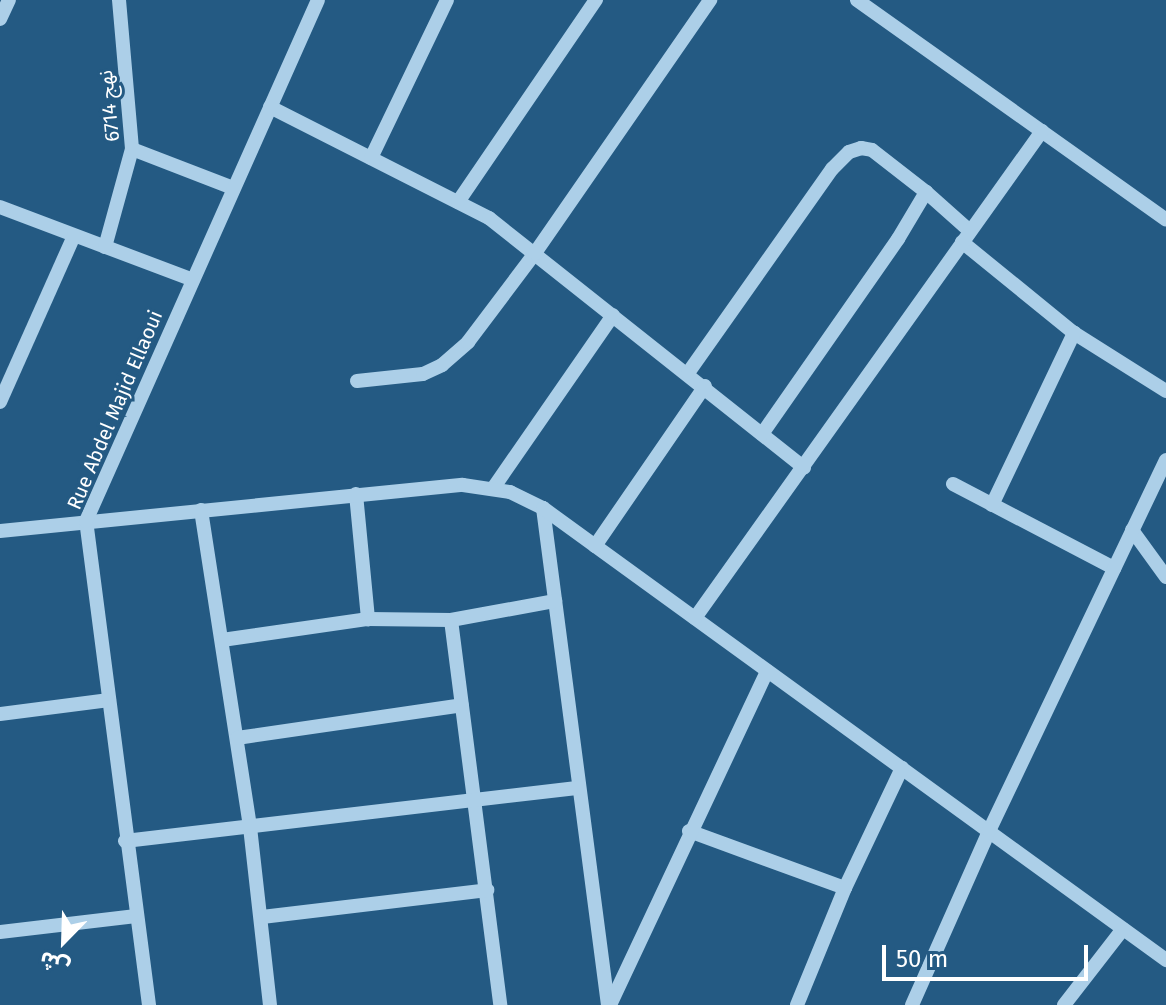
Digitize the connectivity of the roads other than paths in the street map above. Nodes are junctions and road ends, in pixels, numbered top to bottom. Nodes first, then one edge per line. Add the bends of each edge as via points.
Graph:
1 (9, 0) edge
2 (119, 0) edge
3 (318, 0) edge
4 (447, 0) edge
5 (596, 0) edge
6 (710, 0) edge
7 (857, 0) edge
8 (0, 19) edge
9 (270, 107) junction
10 (1042, 131) junction
11 (132, 149) junction
12 (371, 158) junction
13 (233, 188) junction
14 (926, 192) junction
15 (458, 202) junction
16 (0, 207) edge
17 (1166, 220) edge
18 (74, 236) junction
19 (966, 237) junction
20 (105, 247) junction
21 (535, 253) junction
22 (193, 280) junction
23 (613, 315) junction
24 (1074, 333) junction
25 (688, 373) junction
26 (357, 381) dead end
27 (705, 386) junction
28 (1166, 391) edge
29 (0, 402) edge
30 (762, 434) junction
31 (1166, 460) edge
32 (804, 468) junction
33 (953, 484) dead end
34 (494, 487) junction
35 (356, 494) junction
36 (992, 505) junction
37 (543, 508) junction
38 (201, 510) junction
39 (86, 521) junction
40 (1132, 530) junction
41 (0, 531) edge
42 (595, 546) junction
43 (1114, 568) junction
44 (1166, 577) edge
45 (555, 601) junction
46 (695, 618) junction
47 (368, 619) junction
48 (451, 620) junction
49 (222, 640) junction
50 (767, 671) junction
51 (109, 700) junction
52 (462, 705) junction
53 (0, 714) edge
54 (237, 738) junction
55 (902, 768) junction
56 (579, 788) junction
57 (475, 800) junction
58 (250, 827) junction
59 (689, 831) junction
60 (989, 831) junction
61 (125, 841) junction
62 (845, 888) junction
63 (487, 890) junction
64 (136, 916) junction
65 (262, 917) junction
66 (1123, 929) junction
67 (0, 932) edge
68 (1166, 960) edge
69 (149, 1005) edge
70 (270, 1005) edge
71 (500, 1005) edge
72 (609, 1005) edge
73 (797, 1005) edge
74 (912, 1005) edge
75 (1064, 1005) edge

1 - 8 street
2 - 11 street, نهج 6714
3 - 9 street, Rue Abdel Majid Ellaoui
4 - 12 street
5 - 15 street
6 - 21 street
7 - 10 street
9 - 12 street
9 - 13 street, Rue Abdel Majid Ellaoui
10 - 17 street
10 - 19 street
11 - 13 street, نهج 6714
11 - 20 street
12 - 15 street
13 - 22 street, Rue Abdel Majid Ellaoui
14 - 19 street
14 - 25 street via 872,150 849,152
14 - 30 street
15 - 21 street
16 - 18 street
18 - 20 street
18 - 29 street
19 - 24 street
19 - 32 street
20 - 22 street
21 - 23 street
21 - 26 street via 468,342 442,365 423,374
22 - 39 street, Rue Abdel Majid Ellaoui
23 - 25 street
23 - 34 street
24 - 28 street
24 - 36 street
25 - 27 street
27 - 30 street
27 - 42 street
30 - 32 street
31 - 40 street
32 - 46 street
33 - 36 street
34 - 35 street
34 - 37 street
35 - 38 street
35 - 47 street
36 - 43 street
37 - 42 street
37 - 45 street
38 - 39 street
38 - 49 street
39 - 41 street
39 - 51 street, Rue Abdel Majid Ellaoui
40 - 43 street
40 - 44 street
42 - 46 street
43 - 60 street
45 - 48 street
45 - 56 street
46 - 50 street
47 - 48 street
47 - 49 street
48 - 52 street
49 - 54 street
50 - 55 street
50 - 59 street
51 - 53 street
51 - 61 street, Rue Abdel Majid Ellaoui
52 - 54 street
52 - 57 street
54 - 58 street
55 - 60 street
55 - 62 street
56 - 57 street
56 - 72 street
57 - 58 street
57 - 63 street
58 - 61 street
58 - 65 street
59 - 62 street
59 - 72 street
60 - 66 street
60 - 74 street
61 - 64 street, Rue Abdel Majid Ellaoui
62 - 73 street
63 - 65 street
63 - 71 street
64 - 67 street
64 - 69 street, Rue Abdel Majid Ellaoui
65 - 70 street
66 - 68 street
66 - 75 street

